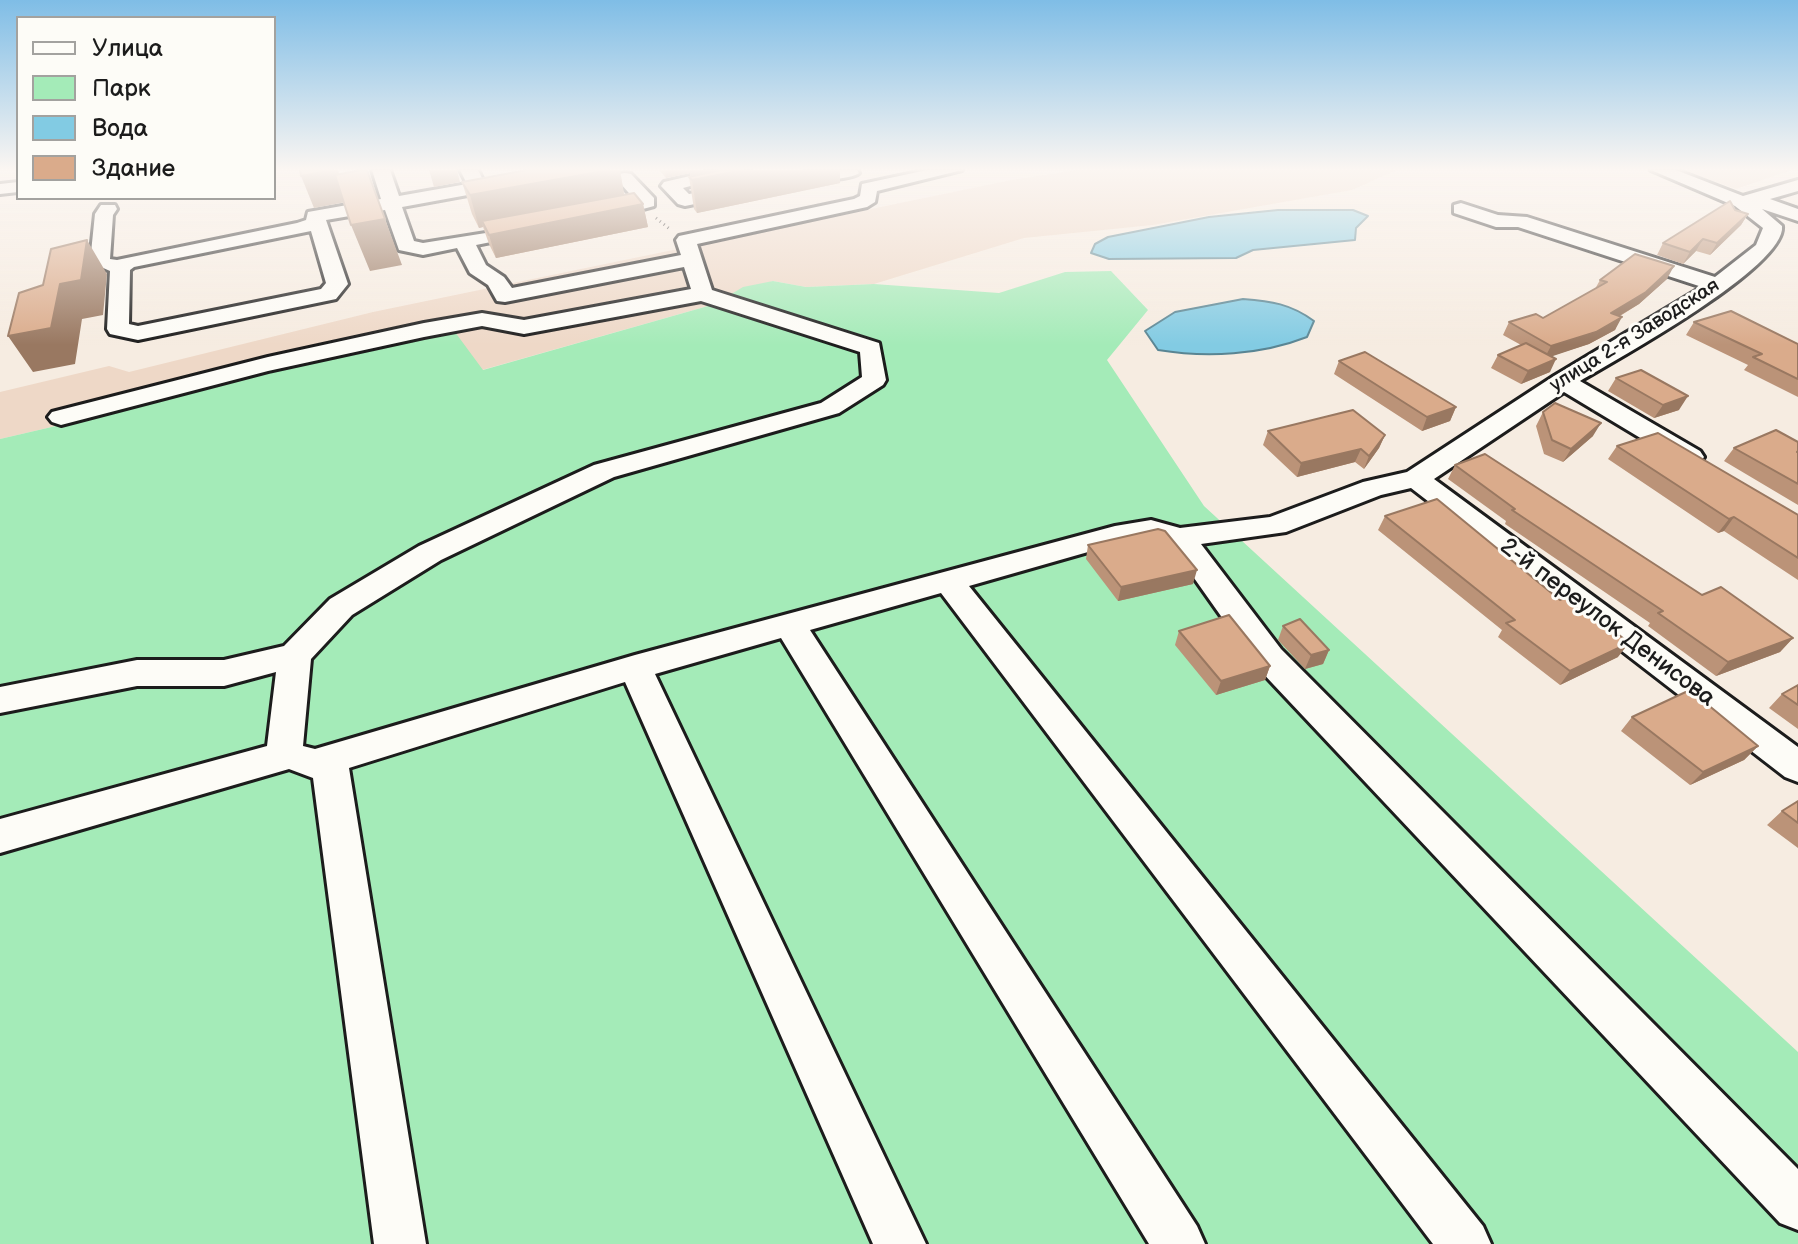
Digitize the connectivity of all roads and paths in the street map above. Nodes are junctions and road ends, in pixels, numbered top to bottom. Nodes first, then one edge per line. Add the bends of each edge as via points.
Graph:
1 (103, 228) edge
2 (302, 228) edge
3 (314, 228) edge
4 (401, 228) edge
5 (530, 228) edge
6 (667, 228) edge
7 (767, 228) edge
8 (1539, 228) edge
9 (1773, 228) edge
10 (464, 241) junction
11 (690, 249) junction
12 (120, 268) junction
13 (1708, 292) junction
14 (703, 294) junction
15 (1727, 313) edge
16 (1563, 381) junction
17 (61, 417) dead end
18 (1720, 473) edge
19 (1416, 479) junction
20 (1180, 537) junction
21 (948, 581) junction
22 (789, 624) junction
23 (295, 655) junction
24 (635, 667) junction
25 (0, 700) edge
26 (300, 760) junction
27 (1798, 767) edge
28 (0, 836) edge
29 (1798, 1205) edge
30 (400, 1244) edge
31 (900, 1244) edge
32 (1179, 1244) edge
33 (1465, 1244) edge

1 - 12 street via 100,262
2 - 12 street via 133,260
3 - 12 street via 337,284 331,292 138,333 117,329
4 - 10 street via 410,248
5 - 10 street
6 - 11 path
7 - 11 street
8 - 13 street
9 - 13 street, улица 2-я Заводская via 1764,249
10 - 11 street via 477,269 497,281 505,296
11 - 14 street
13 - 15 street
13 - 16 street, улица 2-я Заводская
14 - 17 street via 519,328 482,319 247,368
14 - 23 street via 871,348 874,380 830,408 604,471 430,553 341,607
16 - 18 street
16 - 19 street, улица 2-я Заводская
19 - 20 street via 1373,488 1276,525
19 - 27 street, 2-й переулок Денисова
20 - 21 street via 1151,529 1115,535
20 - 29 street via 1269,658
21 - 22 street
21 - 33 street
22 - 24 street
22 - 32 street
23 - 25 street via 224,673 137,673
23 - 26 street
24 - 26 street
24 - 31 street
26 - 28 street
26 - 30 street via 330,766

